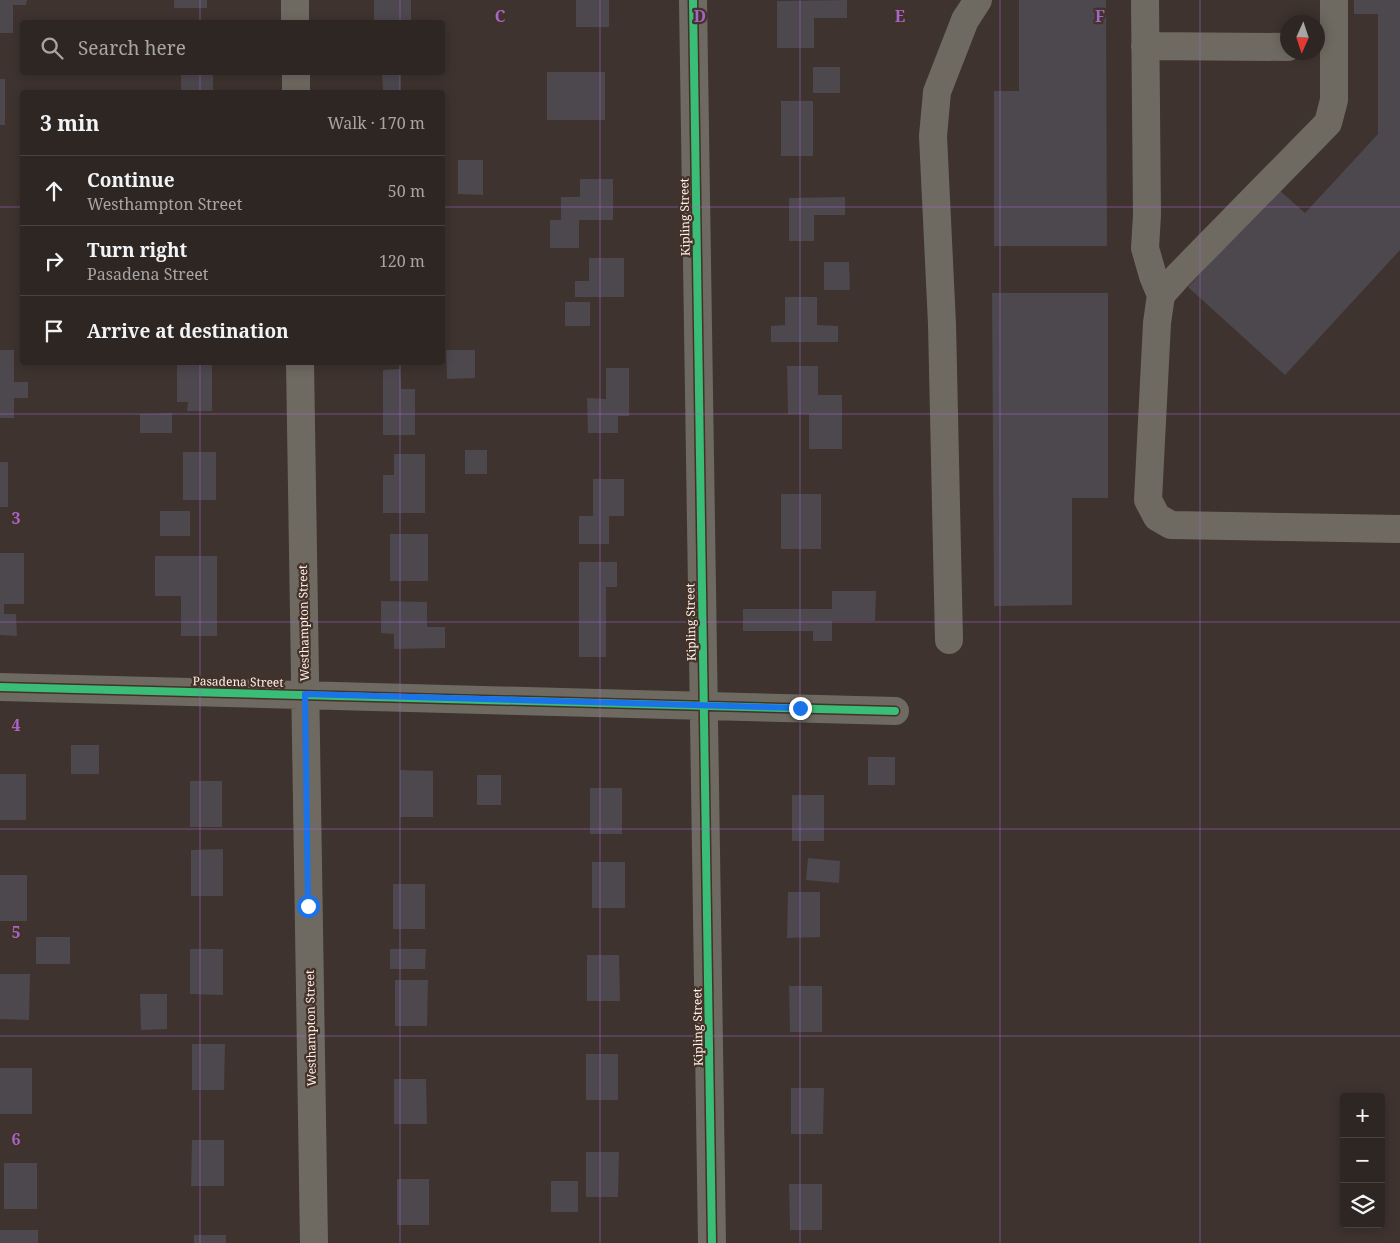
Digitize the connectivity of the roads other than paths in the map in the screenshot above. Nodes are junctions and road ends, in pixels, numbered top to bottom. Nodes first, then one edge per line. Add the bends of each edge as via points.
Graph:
1 (294, 0) edge
2 (693, 0) edge
3 (978, 0) edge
4 (1145, 0) edge
5 (1334, 0) edge
6 (295, 20) edge
7 (1146, 46) junction
8 (1280, 47) edge
9 (1326, 48) edge
10 (296, 75) edge
11 (296, 90) edge
12 (1161, 295) junction
13 (300, 365) edge
14 (1400, 529) edge
15 (949, 640) dead end
16 (0, 687) edge
17 (305, 694) junction
18 (703, 705) junction
19 (895, 711) dead end
20 (314, 1243) edge
21 (712, 1243) edge

1 - 6 street
2 - 18 street, Kipling Street
3 - 15 street via 965,20 937,92 933,136 942,324
4 - 7 street
5 - 9 street
7 - 8 street
7 - 12 street via 1148,215 1145,248
9 - 12 street via 1334,100 1328,123
10 - 11 street
12 - 14 street via 1148,500 1157,516 1171,525
13 - 17 street, Westhampton Street
16 - 17 street, Pasadena Street
17 - 18 street, Pasadena Street
17 - 20 street, Westhampton Street
18 - 19 street, Pasadena Street
18 - 21 street, Kipling Street

